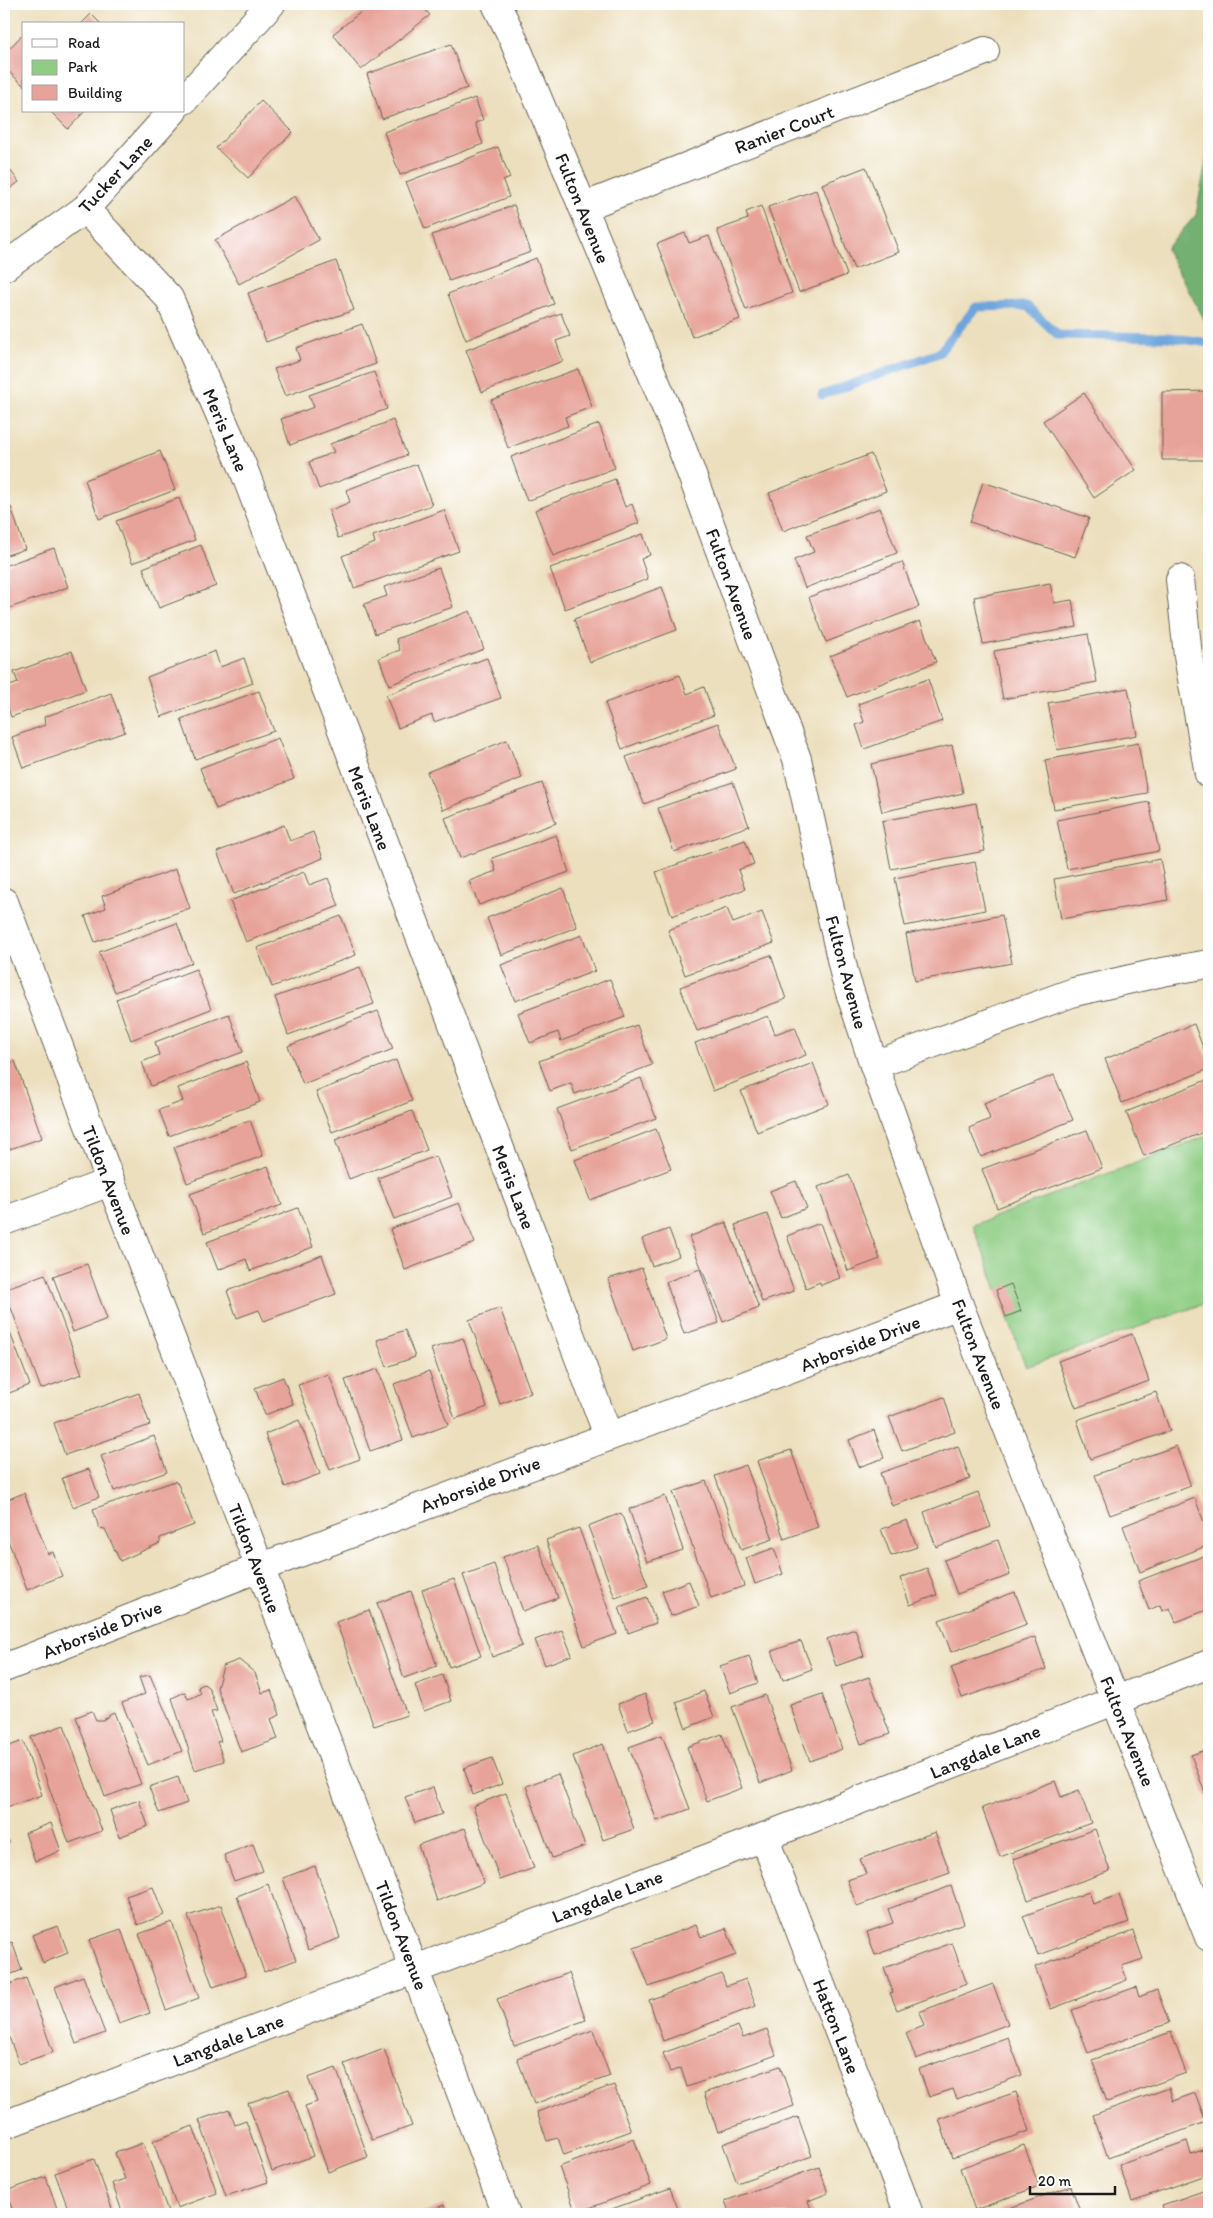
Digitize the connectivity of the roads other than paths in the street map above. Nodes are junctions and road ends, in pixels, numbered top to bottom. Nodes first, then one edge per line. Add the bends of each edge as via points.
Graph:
1 (270, 4) edge
2 (496, 4) edge
3 (985, 51) dead end
4 (185, 99) edge
5 (172, 112) edge
6 (583, 207) junction
7 (85, 209) junction
8 (4, 266) edge
9 (1180, 578) dead end
10 (1209, 774) edge
11 (4, 902) edge
12 (1209, 964) edge
13 (874, 1065) junction
14 (110, 1182) junction
15 (4, 1221) edge
16 (959, 1305) junction
17 (608, 1435) junction
18 (259, 1568) junction
19 (1209, 1664) edge
20 (4, 1668) edge
21 (1115, 1699) junction
22 (764, 1837) junction
23 (1209, 1937) edge
24 (415, 1969) junction
25 (4, 2125) edge
26 (506, 2214) edge
27 (909, 2214) edge

1 - 4 street
2 - 6 street, Fulton Avenue
3 - 6 street, Ranier Court
5 - 7 street, Tucker Lane
6 - 13 street, Fulton Avenue via 673,424 797,759 846,977
7 - 8 street, Tucker Lane
7 - 17 street, Meris Lane via 168,298 242,465
9 - 10 street via 1188,656
11 - 14 street, Tildon Avenue
12 - 13 street via 1074,992
13 - 16 street, Fulton Avenue
14 - 15 street
14 - 18 street, Tildon Avenue
16 - 17 street, Arborside Drive
16 - 21 street, Fulton Avenue
17 - 18 street, Arborside Drive
18 - 20 street, Arborside Drive
18 - 24 street, Tildon Avenue
19 - 21 street, Langdale Lane
21 - 22 street, Langdale Lane
21 - 23 street, Fulton Avenue
22 - 24 street, Langdale Lane
22 - 27 street, Hatton Lane
24 - 25 street, Langdale Lane
24 - 26 street, Tildon Avenue

